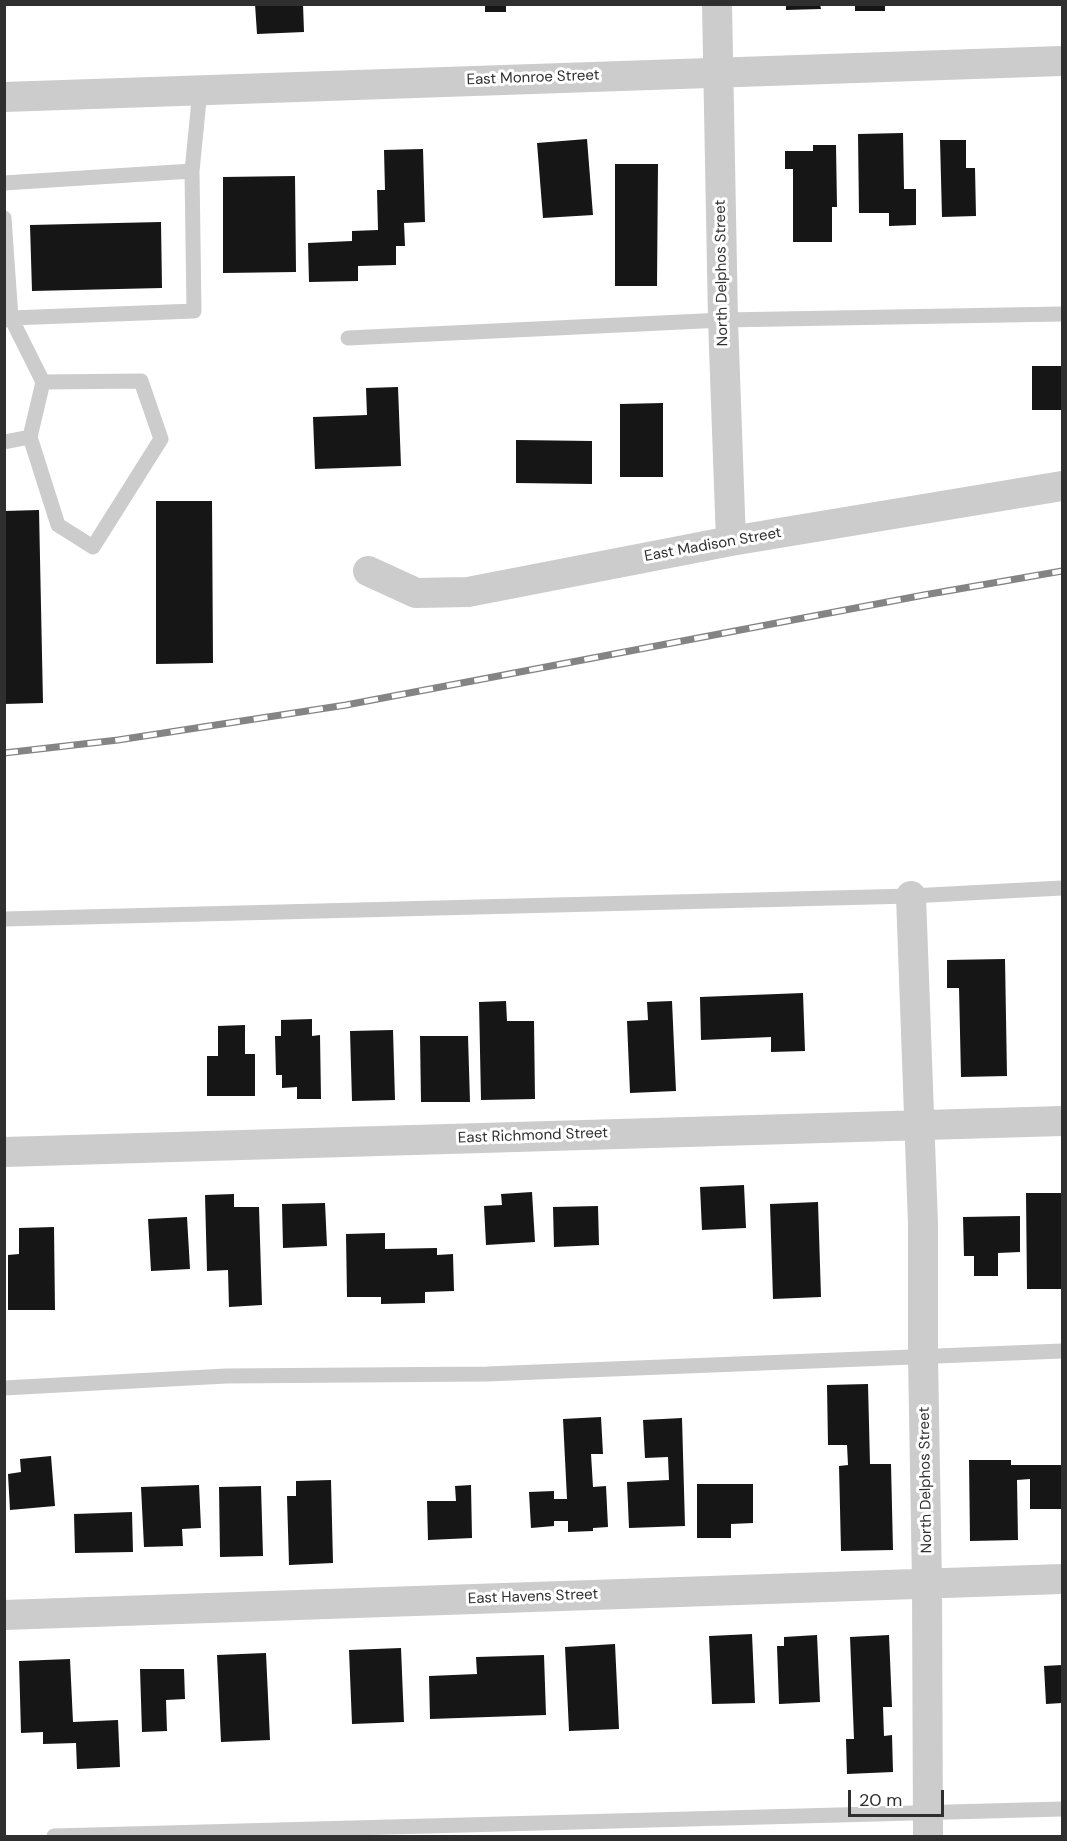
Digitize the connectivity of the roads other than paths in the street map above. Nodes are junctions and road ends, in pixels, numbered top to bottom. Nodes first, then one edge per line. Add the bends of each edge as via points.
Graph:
1 (717, 4) edge
2 (1062, 61) edge
3 (718, 71) junction
4 (200, 90) junction
5 (4, 97) edge
6 (192, 171) junction
7 (4, 183) edge
8 (4, 218) edge
9 (1062, 314) edge
10 (8, 319) edge
11 (723, 320) junction
12 (348, 338) dead end
13 (43, 382) junction
14 (30, 437) junction
15 (4, 442) edge
16 (1062, 486) edge
17 (731, 541) junction
18 (368, 571) dead end
19 (1062, 888) edge
20 (911, 896) junction
21 (4, 919) edge
22 (1062, 1121) edge
23 (919, 1124) junction
24 (4, 1152) edge
25 (1062, 1351) edge
26 (923, 1356) junction
27 (4, 1388) edge
28 (1062, 1579) edge
29 (927, 1583) junction
30 (4, 1616) edge
31 (1062, 1809) edge
32 (928, 1824) edge
33 (54, 1836) edge

1 - 3 street, North Delphos Street
2 - 3 street, East Monroe Street
3 - 4 street, East Monroe Street
3 - 11 street, North Delphos Street
4 - 5 street, East Monroe Street
4 - 6 lane
6 - 7 lane
6 - 10 lane via 194,311
8 - 10 lane
9 - 11 lane
10 - 13 lane
11 - 12 lane
11 - 17 street, North Delphos Street
13 - 14 lane
13 - 14 lane via 141,381 161,439 93,547 58,525
14 - 15 lane
16 - 17 street, East Madison Street
17 - 18 street, East Madison Street via 468,592 416,593
19 - 20 lane
20 - 21 lane
20 - 23 street, North Delphos Street
22 - 23 street, East Richmond Street
23 - 24 street, East Richmond Street
23 - 26 street, North Delphos Street
25 - 26 lane
26 - 27 lane via 487,1374 226,1376
26 - 29 street, North Delphos Street
28 - 29 street, East Havens Street
29 - 30 street, East Havens Street
29 - 32 street, North Delphos Street
31 - 32 lane
32 - 33 lane

